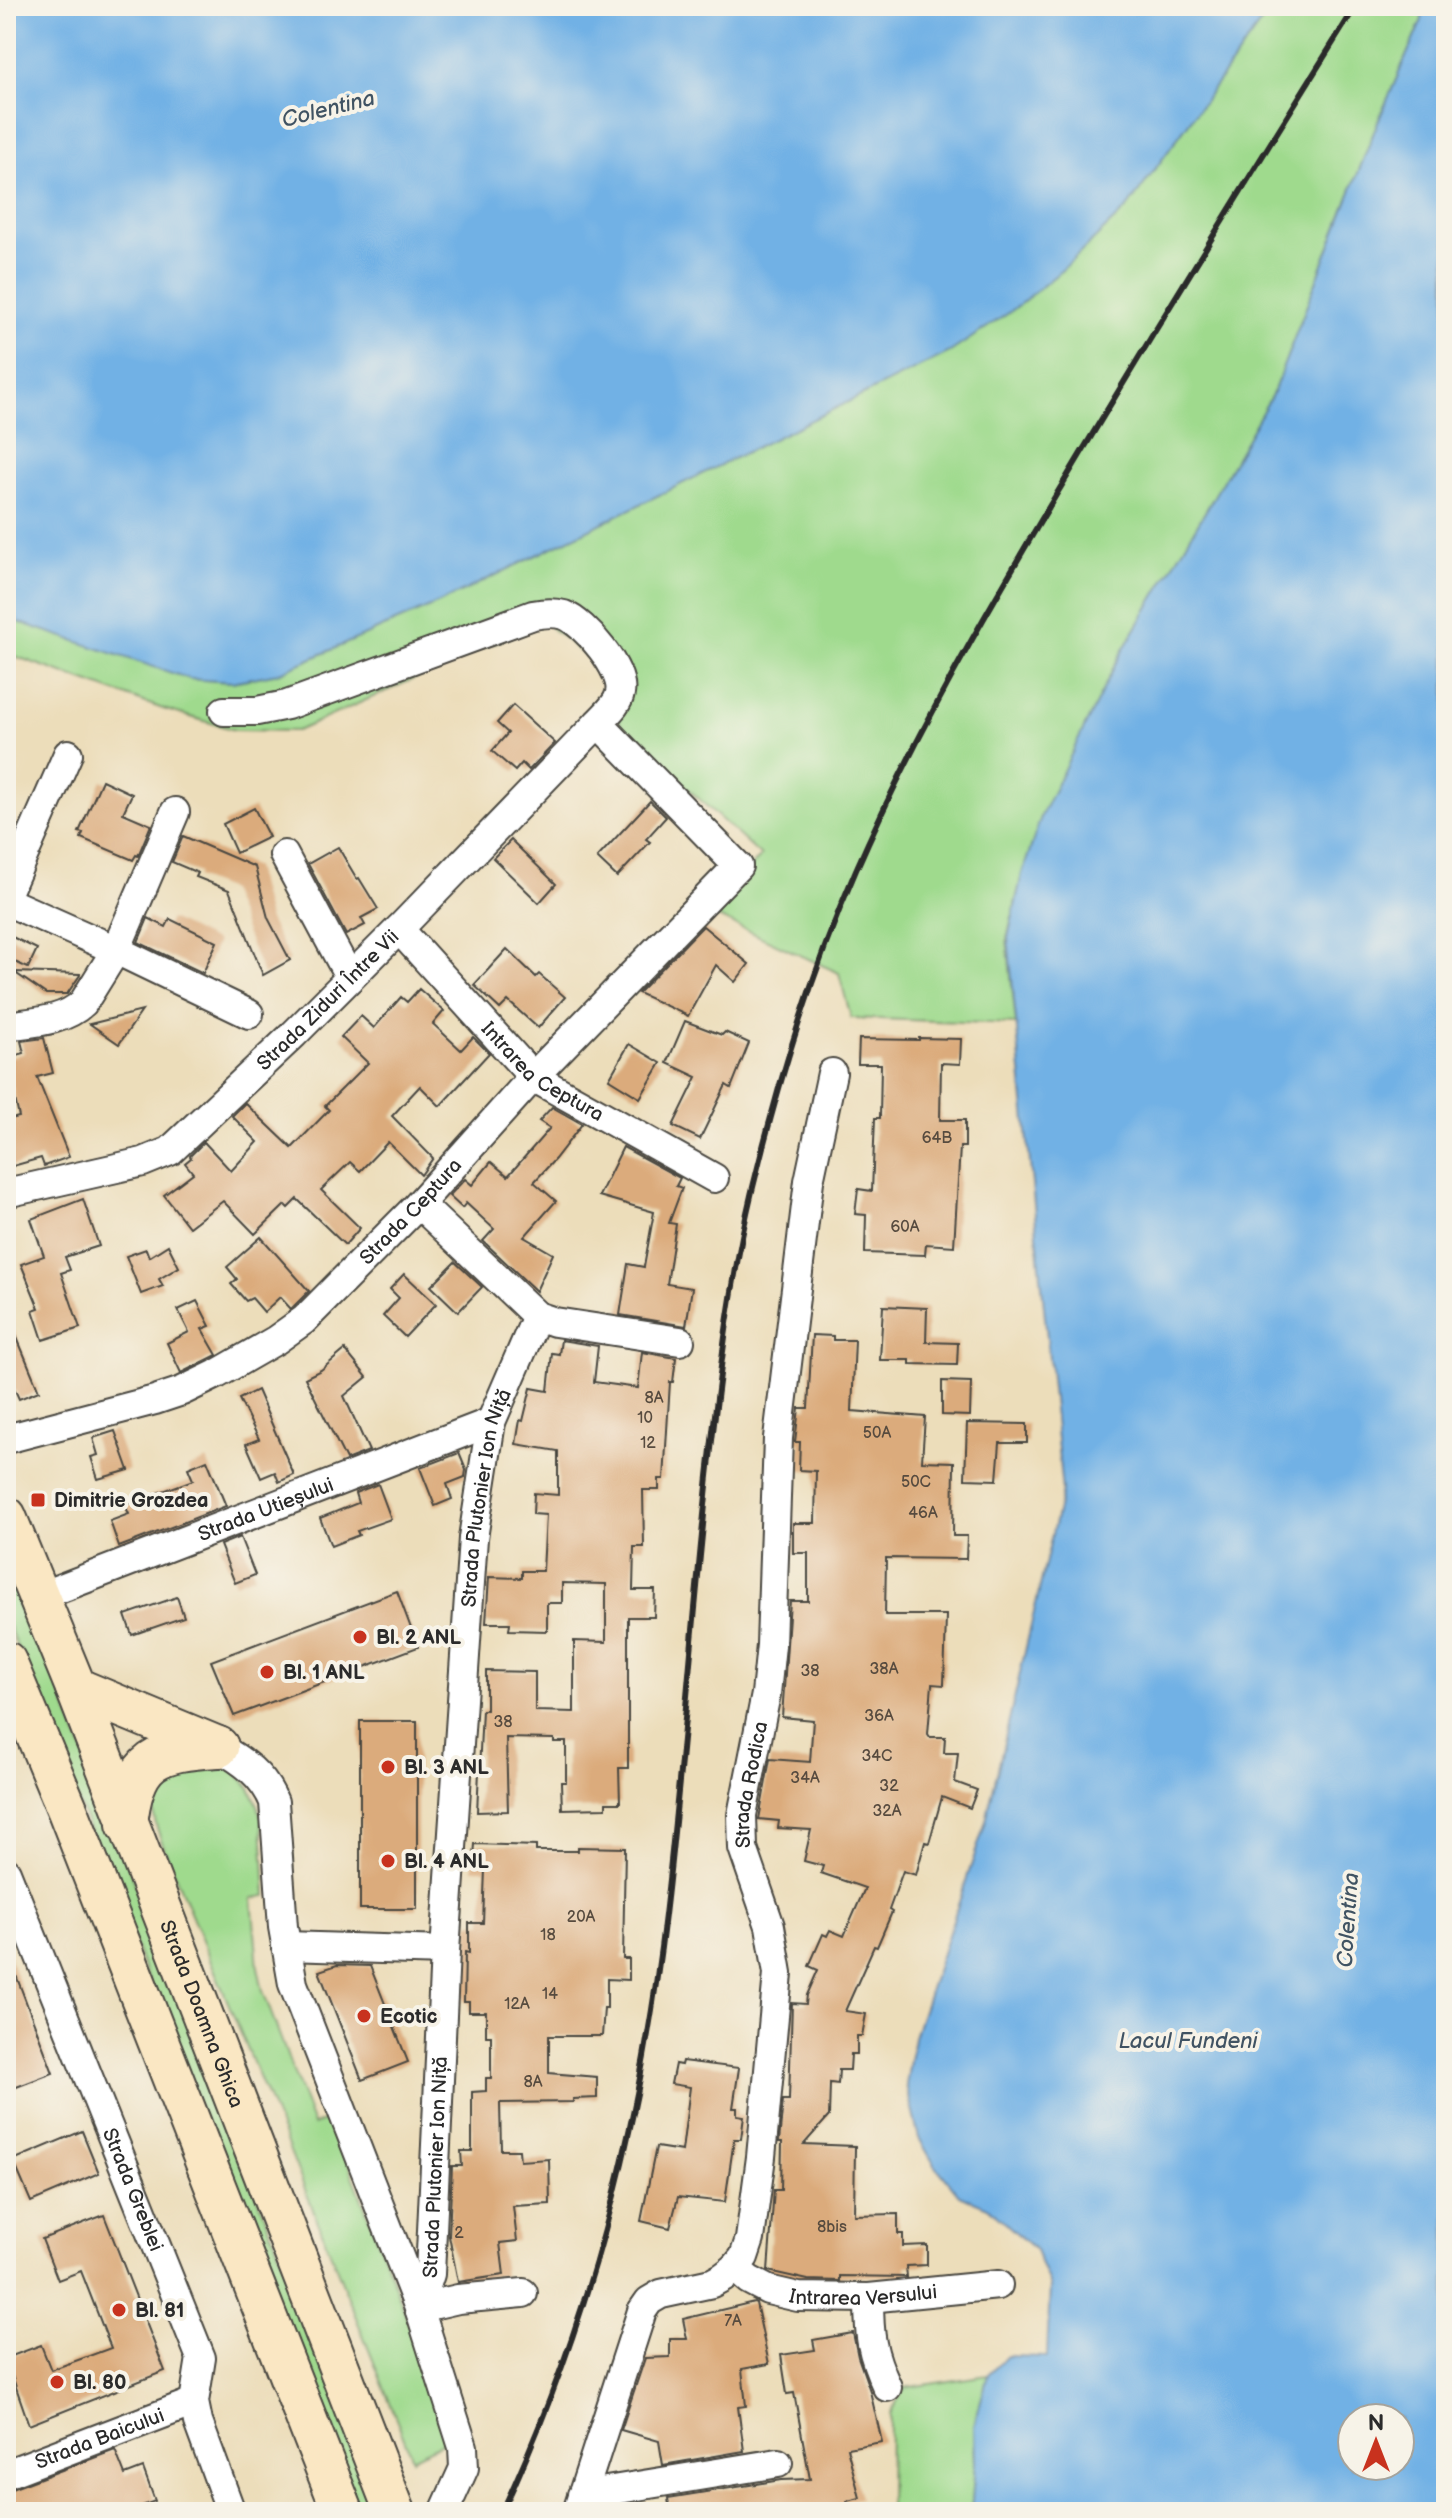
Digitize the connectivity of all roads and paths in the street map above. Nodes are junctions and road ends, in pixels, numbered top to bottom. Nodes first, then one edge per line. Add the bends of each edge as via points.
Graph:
1 (224, 711) dead end
2 (598, 723) junction
3 (68, 754) dead end
4 (175, 812) dead end
5 (284, 855) dead end
6 (6, 895) edge
7 (6, 901) edge
8 (399, 929) junction
9 (116, 950) junction
10 (350, 978) junction
11 (249, 1014) dead end
12 (6, 1026) edge
13 (832, 1073) dead end
14 (533, 1077) junction
15 (714, 1178) dead end
16 (6, 1193) edge
17 (419, 1204) junction
18 (537, 1316) junction
19 (680, 1341) dead end
20 (491, 1422) junction
21 (6, 1439) edge
22 (6, 1517) edge
23 (38, 1597) junction
24 (6, 1662) edge
25 (76, 1688) junction
26 (218, 1747) junction
27 (127, 1824) junction
28 (6, 1872) edge
29 (286, 1946) junction
30 (445, 1951) junction
31 (735, 2268) junction
32 (998, 2285) dead end
33 (523, 2293) dead end
34 (869, 2298) junction
35 (419, 2308) junction
36 (887, 2387) dead end
37 (194, 2402) junction
38 (778, 2463) dead end
39 (7, 2469) edge
40 (580, 2504) edge
41 (231, 2512) edge
42 (343, 2512) edge
43 (395, 2512) edge
44 (444, 2512) edge

1 - 2 street, Strada Ziduri Între Vii via 287,705 547,613 566,616 582,628 614,665 621,690
2 - 8 street, Strada Ziduri Între Vii
2 - 14 street, Strada Ceptura via 738,866
3 - 6 street
4 - 9 street
5 - 10 street
7 - 9 street
8 - 10 street, Strada Ziduri Între Vii
8 - 14 street, Intrarea Ceptura
9 - 11 street
9 - 12 street via 76,1010
10 - 16 street, Strada Ziduri Între Vii via 170,1151
13 - 31 street, Strada Rodica via 809,1181 778,1438 766,1694 742,1815 743,1848 770,1926 778,1973 752,2225 744,2257
14 - 15 street, Intrarea Ceptura
14 - 17 street, Strada Ceptura
17 - 18 street
17 - 21 street, Strada Ceptura via 304,1320 217,1374 155,1400
18 - 19 street
18 - 20 street, Strada Plutonier Ion Niță
20 - 23 street, Strada Utieșului
20 - 30 street, Strada Plutonier Ion Niță via 473,1538
22 - 23 main road, Strada Doamna Ghica
23 - 25 main road, Strada Doamna Ghica
24 - 42 main road
25 - 26 main road
25 - 27 main road, Strada Doamna Ghica
26 - 27 main road via 174,1751 148,1764 132,1789
26 - 29 street via 256,1772 274,1802
27 - 43 main road, Strada Doamna Ghica
28 - 37 street, Strada Greblei via 201,2358
29 - 30 street
29 - 35 street via 293,1984
30 - 35 street, Strada Plutonier Ion Niță via 430,2274
31 - 34 street, Intrarea Versului via 778,2294
31 - 40 street via 712,2283 661,2294 642,2311
32 - 34 street, Intrarea Versului
33 - 35 street
34 - 36 street via 870,2339
35 - 44 street via 463,2447 464,2468
37 - 39 street, Strada Baicului
37 - 41 street, Strada Greblei
38 - 40 street

